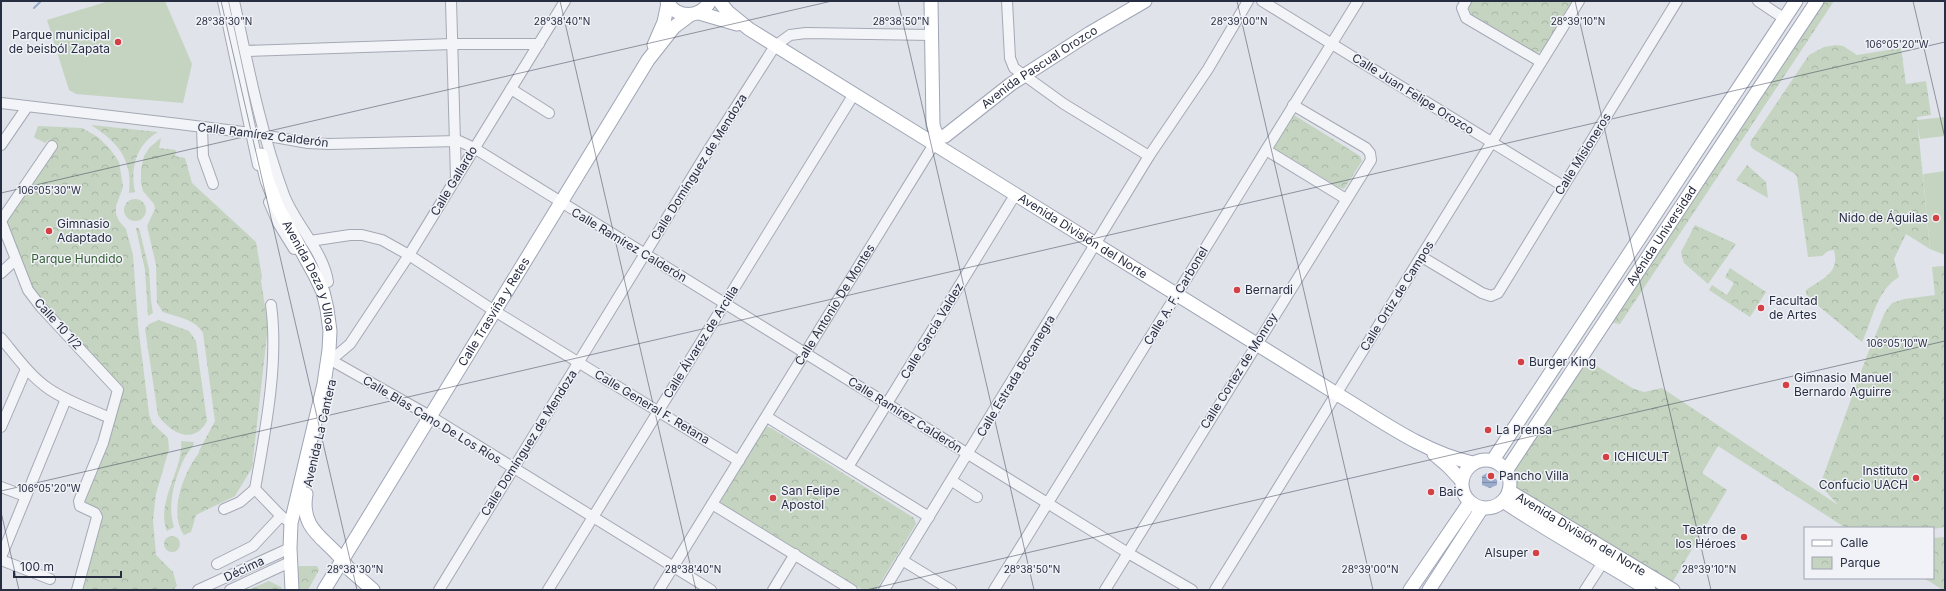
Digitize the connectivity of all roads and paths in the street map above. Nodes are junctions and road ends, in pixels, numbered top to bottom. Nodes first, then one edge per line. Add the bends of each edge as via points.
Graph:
1 (223, 1) edge
2 (234, 1) edge
3 (450, 1) edge
4 (565, 1) edge
5 (710, 1) edge
6 (719, 1) edge
7 (931, 1) edge
8 (1007, 1) edge
9 (1145, 1) edge
10 (1248, 1) edge
11 (1262, 1) edge
12 (1358, 1) edge
13 (1466, 1) edge
14 (1579, 1) edge
15 (1676, 1) edge
16 (1758, 1) edge
17 (1796, 1) edge
18 (1817, 1) edge
19 (667, 2) edge
20 (694, 14) junction
21 (1785, 19) junction
22 (749, 29) junction
23 (932, 34) junction
24 (1332, 43) junction
25 (452, 44) junction
26 (539, 44) junction
27 (775, 46) junction
28 (245, 51) junction
29 (648, 60) junction
30 (1541, 62) junction
31 (1025, 75) junction
32 (511, 89) junction
33 (854, 94) junction
34 (1, 103) edge
35 (1294, 105) junction
36 (27, 107) junction
37 (549, 113) dead end
38 (202, 127) junction
39 (251, 133) junction
40 (267, 137) junction
41 (455, 141) junction
42 (936, 141) junction
43 (1492, 143) junction
44 (1, 145) edge
45 (52, 146) dead end
46 (474, 148) junction
47 (1266, 150) junction
48 (1150, 156) junction
49 (456, 178) junction
50 (213, 184) dead end
51 (1563, 186) junction
52 (1015, 195) junction
53 (1346, 199) junction
54 (560, 203) junction
55 (310, 241) junction
56 (1096, 243) junction
57 (409, 255) junction
58 (644, 255) junction
59 (1422, 257) junction
60 (15, 260) junction
61 (1, 273) edge
62 (316, 275) junction
63 (328, 282) junction
64 (1177, 294) junction
65 (725, 304) junction
66 (271, 305) dead end
67 (493, 310) junction
68 (1, 338) edge
69 (1256, 344) junction
70 (806, 354) junction
71 (336, 359) junction
72 (579, 363) junction
73 (26, 369) junction
74 (1337, 394) junction
75 (66, 399) junction
76 (888, 405) junction
77 (658, 411) junction
78 (430, 416) junction
79 (767, 416) junction
80 (110, 418) junction
81 (1, 427) edge
82 (1418, 442) junction
83 (968, 454) junction
84 (1493, 460) junction
85 (739, 461) junction
86 (1473, 463) junction
87 (848, 467) junction
88 (513, 469) junction
89 (1506, 470) junction
90 (952, 481) junction
91 (1462, 481) junction
92 (1, 487) edge
93 (254, 489) junction
94 (25, 496) junction
95 (1506, 496) junction
96 (977, 497) dead end
97 (1470, 502) junction
98 (1048, 503) junction
99 (712, 504) junction
100 (1482, 508) junction
101 (224, 509) dead end
102 (293, 516) junction
103 (593, 517) junction
104 (929, 517) junction
105 (290, 548) junction
106 (1128, 552) junction
107 (794, 554) junction
108 (1607, 556) junction
109 (1, 557) edge
110 (1, 560) edge
111 (902, 560) junction
112 (290, 562) junction
113 (343, 562) junction
114 (216, 564) dead end
115 (674, 567) junction
116 (50, 579) dead end
117 (1431, 589) edge
118 (77, 590) edge
119 (198, 590) edge
120 (230, 590) edge
121 (292, 590) edge
122 (324, 590) edge
123 (373, 590) edge
124 (439, 590) edge
125 (548, 590) edge
126 (659, 590) edge
127 (711, 590) edge
128 (773, 590) edge
129 (852, 590) edge
130 (884, 590) edge
131 (951, 590) edge
132 (994, 590) edge
133 (1105, 590) edge
134 (1192, 590) edge
135 (1215, 590) edge
136 (1410, 590) edge
137 (1585, 590) edge
138 (1649, 590) edge
139 (1673, 590) edge

1 - 39 street, Avenida Deza y Ulloa
2 - 28 street, Avenida Deza y Ulloa
3 - 25 street
4 - 26 street, Calle Gallardo
5 - 20 main road, Calle Trasviña y Retes via 705,8
6 - 22 main road, Avenida División del Norte
7 - 23 main road
8 - 31 street via 1010,58 1014,68
9 - 31 main road, Avenida Pascual Orozco
10 - 48 street, Calle Estrada Bocanegra via 1208,69
11 - 24 street, Calle Juan Felipe Orozco
12 - 24 street, Calle A. F. Carbonel
13 - 30 street via 1462,8 1466,18
14 - 30 street, Calle Ortiz de Campos
15 - 51 street, Calle Misioneros
16 - 21 street
17 - 21 main road, Avenida Universidad
18 - 89 main road, Avenida Universidad
19 - 20 main road, Avenida División del Norte via 678,12
19 - 29 main road, Calle Trasviña y Retes via 664,22
20 - 22 main road, Avenida División del Norte via 720,18
20 - 29 main road, Calle Trasviña y Retes via 674,27
21 - 84 main road, Avenida Universidad
22 - 27 main road, Avenida División del Norte
23 - 27 street, Calle Domínguez de Mendoza via 806,33 790,35
23 - 42 main road via 933,125
24 - 35 street, Calle A. F. Carbonel
24 - 43 street, Calle Juan Felipe Orozco
25 - 26 street
25 - 28 street
25 - 41 street
26 - 32 street, Calle Gallardo
27 - 33 main road, Avenida División del Norte
27 - 58 street, Calle Domínguez de Mendoza
28 - 40 street, Avenida Deza y Ulloa
29 - 54 main road, Calle Trasviña y Retes
30 - 43 street, Calle Ortiz de Campos
31 - 42 main road, Avenida Pascual Orozco
31 - 48 street via 1064,104
32 - 37 street
32 - 46 street, Calle Gallardo
33 - 42 main road, Avenida División del Norte
33 - 65 street, Calle Álvarez de Arcilla
34 - 36 street, Calle Ramírez Calderón
35 - 47 street, Calle A. F. Carbonel
35 - 53 street, Calle Cortez de Monroy via 1366,148 1370,153 1371,160
36 - 38 street, Calle Ramírez Calderón
36 - 44 street
38 - 39 street, Calle Ramírez Calderón
38 - 50 street via 203,156
39 - 40 street, Calle Ramírez Calderón
39 - 62 street, Avenida Deza y Ulloa via 258,169 272,211 297,253
40 - 41 street, Calle Ramírez Calderón via 329,144
40 - 55 street, Avenida Deza y Ulloa via 285,198
41 - 46 street, Calle Ramírez Calderón
41 - 49 street
42 - 52 main road, Avenida División del Norte
42 - 70 street, Calle Antonio De Montes
43 - 51 street, Calle Juan Felipe Orozco
43 - 59 street, Calle Ortiz de Campos
45 - 60 street, Calle 10 1/2 via 2,218
46 - 49 street, Calle Gallardo
46 - 54 street, Calle Ramírez Calderón
47 - 53 street
47 - 64 street, Calle A. F. Carbonel
48 - 56 street, Calle Estrada Bocanegra
49 - 57 street, Calle Gallardo
51 - 59 street, Calle Misioneros via 1498,293 1491,296 1482,293
52 - 56 main road, Avenida División del Norte
52 - 76 street, Calle García Valdez
53 - 69 street, Calle Cortez de Monroy
54 - 58 street, Calle Ramírez Calderón
54 - 67 main road, Calle Trasviña y Retes
55 - 57 street, Calle General F. Retana via 362,235 382,240
55 - 63 street, Avenida Deza y Ulloa via 324,266
56 - 64 main road, Avenida División del Norte
56 - 83 street, Calle Estrada Bocanegra
57 - 67 street, Calle General F. Retana
57 - 71 street, Calle Gallardo via 350,344
58 - 65 street, Calle Ramírez Calderón
58 - 72 street, Calle Domínguez de Mendoza
59 - 74 street, Calle Ortiz de Campos
60 - 61 street
60 - 80 street, Calle 10 1/2 via 24,283 41,307 117,387 119,393
62 - 63 main road via 278,208 267,180 263,154 289,219
62 - 102 main road, Avenida Deza y Ulloa via 328,309 329,350 324,384
63 - 71 main road, Avenida Deza y Ulloa via 338,329
64 - 69 main road, Avenida División del Norte
64 - 98 street, Calle A. F. Carbonel
65 - 70 street, Calle Ramírez Calderón
65 - 77 street, Calle Álvarez de Arcilla
66 - 93 street via 273,335 270,383 264,440
67 - 72 street, Calle General F. Retana
67 - 78 main road, Calle Trasviña y Retes
68 - 73 street
69 - 74 main road, Avenida División del Norte
69 - 106 street, Calle Cortez de Monroy
70 - 76 street, Calle Ramírez Calderón
70 - 79 street, Calle Antonio De Montes
71 - 78 street, Calle Blas Cano De Los Ríos
71 - 102 main road, Avenida La Cantera via 307,488
72 - 77 street, Calle General F. Retana
72 - 88 street, Calle Domínguez de Mendoza
73 - 75 street via 49,390
73 - 81 street
74 - 82 main road, Avenida División del Norte
74 - 135 street, Calle Ortiz de Campos
75 - 80 street
75 - 94 street
76 - 83 street, Calle Ramírez Calderón
76 - 87 street, Calle García Valdez
77 - 85 street, Calle General F. Retana
77 - 103 street, Calle Álvarez de Arcilla
78 - 88 street, Calle Blas Cano De Los Ríos
78 - 113 main road, Calle Trasviña y Retes
79 - 85 street, Calle Antonio De Montes
79 - 87 street
80 - 118 street, Calle 10 1/2 via 79,504 95,513 97,518
82 - 86 main road, Avenida División del Norte via 1454,458
82 - 91 main road, Avenida División del Norte
83 - 90 street, Calle Estrada Bocanegra
83 - 98 street, Calle Ramírez Calderón
84 - 86 main road via 1486,459
84 - 89 main road
85 - 99 street, Calle Antonio De Montes
86 - 91 main road via 1464,473
87 - 104 street
88 - 103 street, Calle Blas Cano De Los Ríos
88 - 124 street, Calle Domínguez de Mendoza
89 - 95 main road via 1510,484
90 - 96 street
90 - 104 street, Calle Estrada Bocanegra
91 - 97 main road via 1465,496
92 - 94 street
93 - 101 street via 240,502
93 - 102 street
94 - 109 street
95 - 100 main road via 1496,506
95 - 108 main road, Avenida División del Norte via 1527,518
97 - 100 main road
97 - 136 main road
98 - 106 street, Calle Ramírez Calderón
98 - 132 street, Calle A. F. Carbonel
99 - 107 street
99 - 115 street, Calle Antonio De Montes
100 - 117 main road
102 - 105 main road
102 - 113 main road via 320,548
102 - 114 street via 253,546
103 - 115 street, Calle Blas Cano De Los Ríos
103 - 125 street, Calle Álvarez de Arcilla
104 - 111 street, Calle Estrada Bocanegra
105 - 112 main road
105 - 119 street, Décima
106 - 133 street, Calle Cortez de Monroy
106 - 134 street, Calle Ramírez Calderón
107 - 128 street
107 - 129 street
108 - 137 street
108 - 138 main road, Avenida División del Norte
108 - 139 main road, Avenida División del Norte
110 - 116 street
111 - 130 street, Calle Estrada Bocanegra
111 - 131 street
112 - 120 street, Décima
112 - 121 main road
113 - 122 main road, Calle Trasviña y Retes
113 - 123 main road
115 - 126 street, Calle Antonio De Montes
115 - 127 street, Calle Blas Cano De Los Ríos

